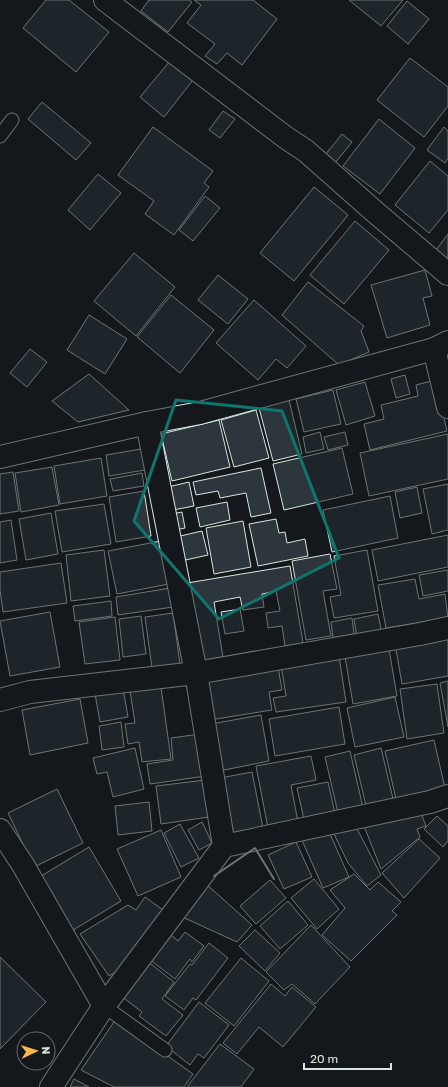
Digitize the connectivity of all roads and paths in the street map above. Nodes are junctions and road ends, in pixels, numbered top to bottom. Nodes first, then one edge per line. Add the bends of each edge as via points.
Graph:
1 (105, 0) edge
2 (12, 120) dead end
3 (0, 136) edge
4 (448, 274) edge
5 (441, 345) edge
6 (448, 407) edge
7 (148, 422) junction
8 (0, 457) edge
9 (448, 628) edge
10 (196, 673) junction
11 (0, 700) edge
12 (448, 796) edge
13 (0, 830) edge
14 (224, 846) junction
15 (104, 1006) junction
16 (165, 1050) dead end
17 (51, 1087) edge

1 - 4 street via 306,152
2 - 3 lane
5 - 6 street
5 - 7 street via 200,413
7 - 8 street
7 - 10 street
9 - 10 street
10 - 11 street via 30,692
10 - 14 street
12 - 14 street
13 - 15 street
14 - 15 street
15 - 16 lane
15 - 17 street

